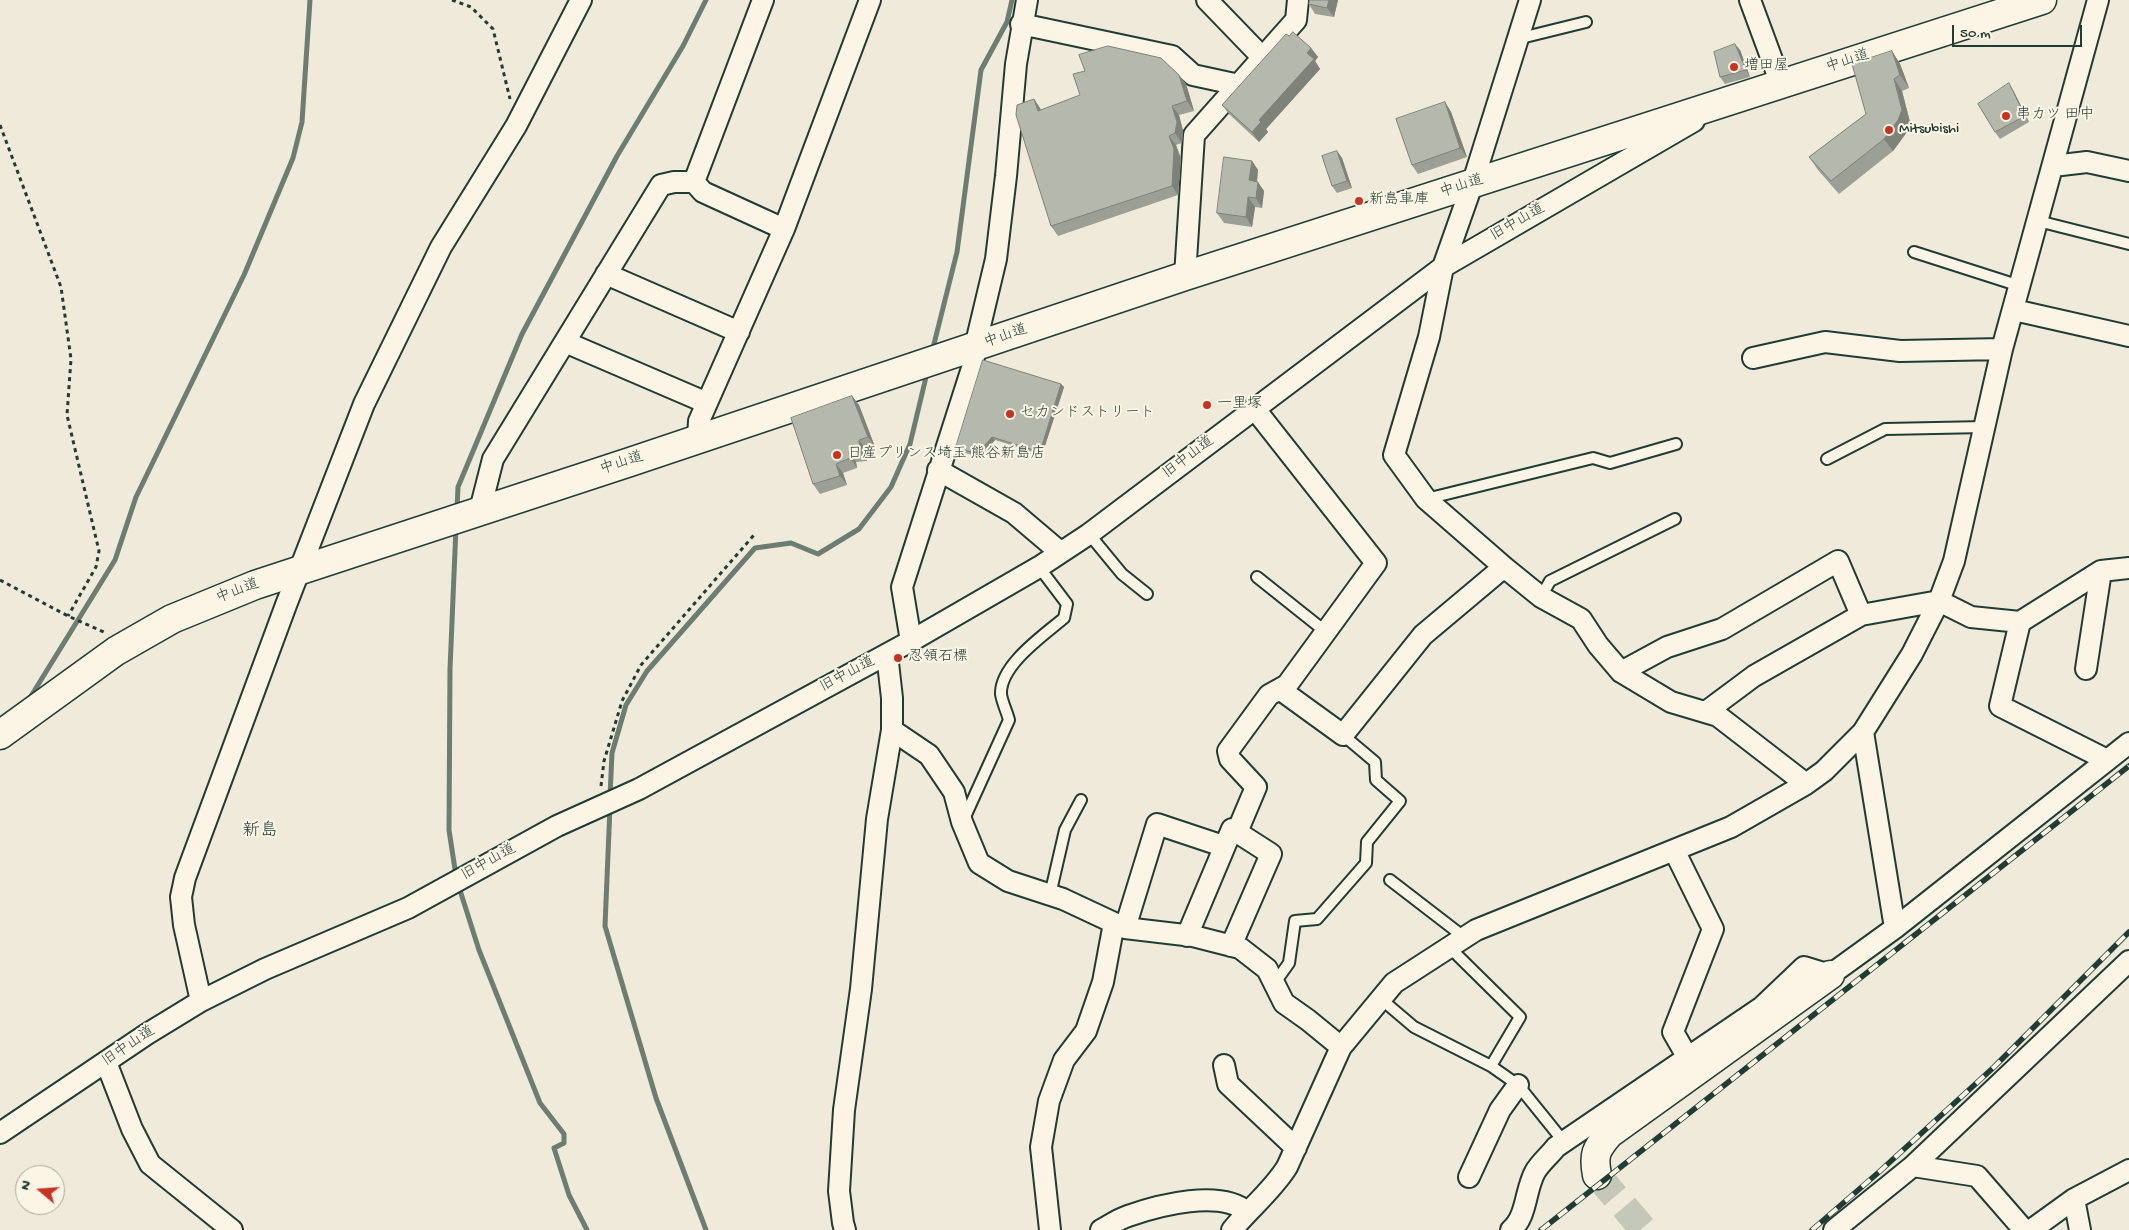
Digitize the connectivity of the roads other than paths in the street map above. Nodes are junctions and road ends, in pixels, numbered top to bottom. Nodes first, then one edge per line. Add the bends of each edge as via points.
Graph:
1 (581, 0) edge
2 (763, 0) edge
3 (870, 0) edge
4 (1027, 0) edge
5 (1207, 0) edge
6 (1298, 0) edge
7 (1530, 0) edge
8 (1750, 0) edge
9 (2042, 0) edge
10 (2098, 0) edge
11 (1586, 22) dead end
12 (1021, 24) junction
13 (1517, 39) junction
14 (1262, 58) junction
15 (1781, 84) junction
16 (1239, 85) junction
17 (1730, 100) junction
18 (2053, 166) junction
19 (2129, 170) edge
20 (694, 182) junction
21 (1472, 184) junction
22 (2038, 221) junction
23 (784, 229) junction
24 (2129, 244) edge
25 (1914, 252) dead end
26 (1443, 267) junction
27 (606, 274) junction
28 (1186, 276) junction
29 (2020, 286) junction
30 (2014, 310) junction
31 (739, 332) junction
32 (2129, 336) edge
33 (564, 342) junction
34 (975, 347) junction
35 (2002, 350) junction
36 (1753, 358) dead end
37 (708, 403) junction
38 (1254, 408) junction
39 (1985, 427) junction
40 (698, 439) junction
41 (1676, 444) dead end
42 (1827, 458) dead end
43 (938, 470) junction
44 (1426, 499) junction
45 (464, 516) junction
46 (1675, 519) dead end
47 (1088, 534) junction
48 (1060, 552) junction
49 (1039, 567) junction
50 (1504, 567) junction
51 (2129, 568) edge
52 (300, 570) junction
53 (2101, 572) junction
54 (1256, 577) dead end
55 (1147, 594) dead end
56 (1541, 596) junction
57 (1939, 601) junction
58 (1861, 615) junction
59 (2020, 622) junction
60 (1326, 632) junction
61 (911, 642) junction
62 (887, 654) junction
63 (2086, 669) dead end
64 (1621, 672) junction
65 (1287, 685) junction
66 (1707, 711) junction
67 (892, 730) junction
68 (1863, 732) junction
69 (0, 735) edge
70 (1343, 735) junction
71 (2129, 743) edge
72 (2107, 760) junction
73 (1806, 784) junction
74 (1081, 800) dead end
75 (962, 822) junction
76 (1237, 832) junction
77 (1223, 846) junction
78 (1674, 850) junction
79 (1390, 880) dead end
80 (1050, 895) junction
81 (1120, 925) junction
82 (1894, 928) junction
83 (1187, 936) junction
84 (1457, 942) junction
85 (1231, 946) junction
86 (2129, 961) edge
87 (1830, 975) junction
88 (1274, 984) junction
89 (1381, 999) junction
90 (201, 1001) junction
91 (1341, 1047) junction
92 (1688, 1058) junction
93 (106, 1062) junction
94 (1224, 1065) dead end
95 (1491, 1066) junction
96 (1518, 1085) junction
97 (0, 1133) edge
98 (1564, 1142) junction
99 (1296, 1148) junction
100 (1913, 1166) junction
101 (2129, 1170) edge
102 (1597, 1175) tunnel mouth
103 (1469, 1177) dead end
104 (2074, 1199) junction
105 (1247, 1212) junction
106 (232, 1230) edge
107 (845, 1230) edge
108 (1050, 1230) edge
109 (1101, 1230) edge
110 (1232, 1230) edge
111 (1511, 1230) edge
112 (1834, 1230) edge
113 (2024, 1230) edge
114 (2031, 1230) edge
115 (2080, 1230) edge

1 - 52 street via 516,126 441,247 364,404
2 - 20 street
3 - 23 street
4 - 12 street
5 - 14 street
6 - 14 street via 1296,20
7 - 13 street
8 - 15 street
9 - 15 main road, 中山道
10 - 18 street
11 - 13 lane
12 - 16 street via 1172,56 1193,75
12 - 34 street via 996,259
13 - 21 street
14 - 16 street
15 - 17 main road, 中山道
16 - 28 street via 1194,135
17 - 21 main road, 中山道
17 - 26 street, 旧中山道
18 - 19 street via 2087,162
18 - 22 street
20 - 23 street via 703,192
20 - 27 street via 662,185
21 - 26 street
21 - 28 main road, 中山道
22 - 24 lane
22 - 29 street
23 - 31 street
25 - 29 lane
26 - 38 street, 旧中山道
26 - 44 street via 1429,338 1394,455
27 - 31 street
27 - 33 street
28 - 34 main road, 中山道
29 - 30 street
30 - 32 street
30 - 35 street
31 - 37 street
33 - 37 street
33 - 45 street via 493,459
34 - 40 main road, 中山道
34 - 43 street via 973,366
35 - 36 street via 1900,351 1824,342
35 - 39 street
37 - 40 street via 700,421
38 - 47 street, 旧中山道
38 - 60 street via 1376,563
39 - 42 lane via 1885,429
39 - 57 street via 1954,562
40 - 45 main road, 中山道
41 - 44 lane via 1610,463 1593,458
43 - 48 street via 1014,513
43 - 61 street via 902,587
44 - 50 street
45 - 52 main road, 中山道
46 - 56 lane via 1550,581
47 - 48 street, 旧中山道
47 - 55 lane via 1122,574
48 - 49 street, 旧中山道
49 - 61 street, 旧中山道
49 - 75 lane via 1067,604 1064,618 1030,646 1008,670 1001,693 1009,720
50 - 56 street
50 - 70 street via 1423,635
51 - 53 street
52 - 69 main road, 中山道 via 172,619 116,651
52 - 90 street via 185,878 181,897 184,925
53 - 59 street
53 - 63 street
54 - 60 lane
56 - 64 street via 1581,619
57 - 58 street
57 - 59 street via 1971,617
57 - 68 street via 1912,654
58 - 64 street via 1838,562 1722,629 1667,646
58 - 66 street via 1754,676
59 - 72 street via 2000,706
60 - 65 street
61 - 62 street, 旧中山道
62 - 67 street
62 - 90 street, 旧中山道 via 621,797 557,826 408,908
64 - 66 street via 1671,702
65 - 70 street via 1285,693
65 - 76 street via 1269,695 1228,751 1230,759 1256,787
66 - 73 street via 1718,716
67 - 75 street via 930,755 954,792
67 - 107 street via 877,819 861,989 844,1110 840,1191
68 - 73 street via 1824,771
68 - 82 street
70 - 88 lane via 1375,762 1376,780 1400,801 1367,842 1366,863 1317,919 1295,920 1289,963
71 - 72 street
72 - 82 street
73 - 78 street via 1731,827
74 - 80 lane via 1065,830
75 - 80 street via 979,863 1008,881
76 - 77 street via 1232,829
76 - 85 street via 1271,854
77 - 81 street via 1157,824
77 - 83 street
78 - 84 street via 1476,930
78 - 92 street via 1713,929 1673,1032
79 - 84 lane
80 - 81 street
81 - 83 street
81 - 108 street via 1086,1031 1064,1060 1049,1101 1041,1147
82 - 87 street
83 - 85 street
84 - 89 street via 1394,983
84 - 95 lane via 1520,1017
85 - 88 street via 1240,948 1266,969
86 - 100 street
87 - 92 street via 1804,967 1762,1007
87 - 102 main road via 1609,1134 1597,1148
88 - 91 street via 1284,1003
89 - 91 street
89 - 95 lane via 1414,1027
90 - 93 street, 旧中山道
91 - 99 street
92 - 98 street
93 - 97 street, 旧中山道
93 - 106 street via 132,1129 150,1164
94 - 99 street via 1228,1084
95 - 96 lane
96 - 98 lane
96 - 103 street via 1500,1110
98 - 111 street via 1536,1170 1519,1224
99 - 105 street via 1276,1184
100 - 112 street
100 - 113 street via 1977,1176
101 - 104 street
104 - 114 street
104 - 115 street
105 - 109 street via 1239,1205 1200,1200 1126,1216
105 - 110 street

